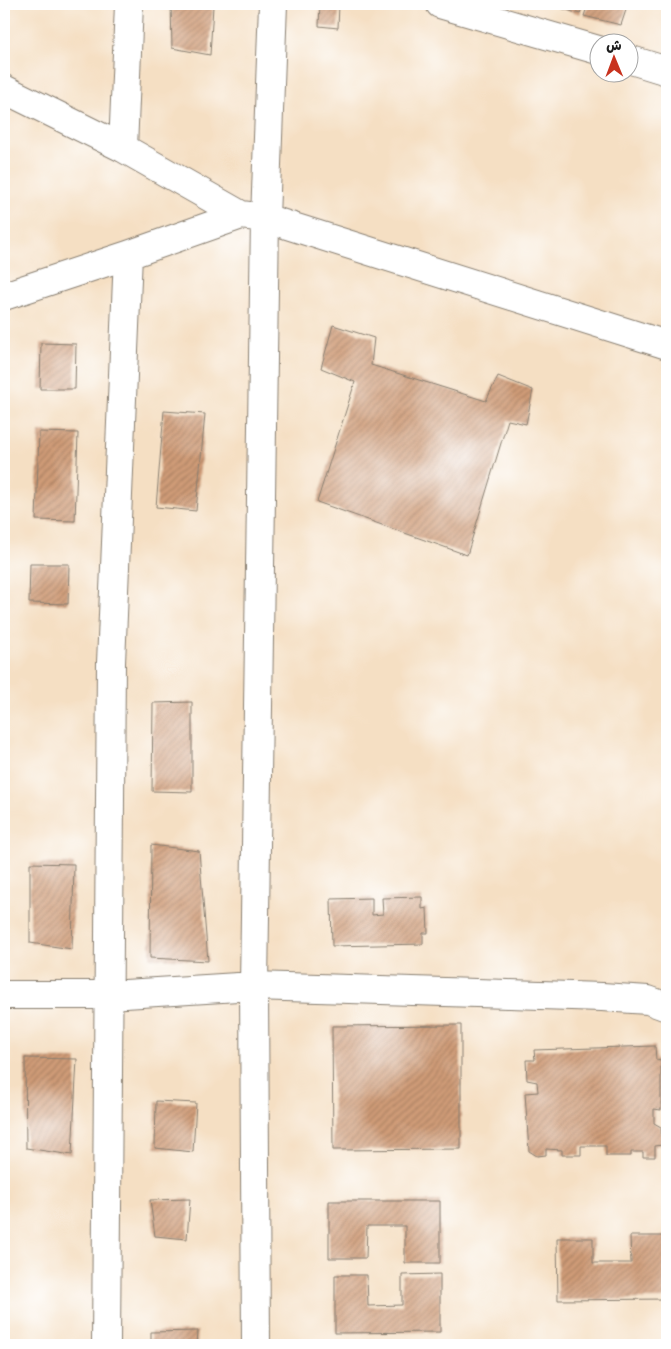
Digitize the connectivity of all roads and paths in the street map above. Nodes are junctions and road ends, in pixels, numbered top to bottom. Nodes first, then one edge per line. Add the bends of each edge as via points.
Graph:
1 (129, 4) edge
2 (273, 4) edge
3 (440, 4) edge
4 (588, 47) edge
5 (638, 62) edge
6 (667, 70) edge
7 (4, 89) edge
8 (123, 148) junction
9 (253, 216) junction
10 (128, 255) junction
11 (4, 296) edge
12 (667, 345) edge
13 (254, 986) junction
14 (4, 995) edge
15 (109, 995) junction
16 (667, 1007) edge
17 (106, 1345) edge
18 (256, 1345) edge

1 - 8 street
2 - 9 street
3 - 4 street
5 - 6 street
7 - 8 street
8 - 9 street
9 - 10 street
9 - 12 street
9 - 13 street
10 - 11 street
10 - 15 street via 111,663
13 - 15 street
13 - 16 street via 602,997 648,1000
13 - 18 street
14 - 15 street
15 - 17 street

